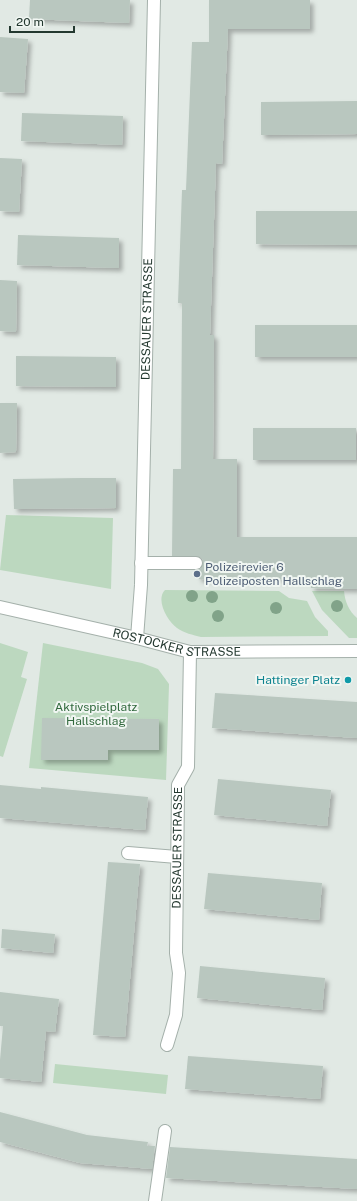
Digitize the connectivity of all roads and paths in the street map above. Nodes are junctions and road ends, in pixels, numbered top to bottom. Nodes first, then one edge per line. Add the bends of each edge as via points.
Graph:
1 (154, 0) edge
2 (141, 563) junction
3 (196, 563) dead end
4 (0, 607) edge
5 (137, 638) junction
6 (357, 651) edge
7 (190, 652) junction
8 (128, 853) dead end
9 (177, 857) junction
10 (168, 1045) dead end
11 (165, 1131) dead end
12 (155, 1201) edge

1 - 2 street, DESSAUER STRASSE
2 - 3 street
2 - 5 street, DESSAUER STRASSE
4 - 5 street, ROSTOCKER STRASSE
5 - 7 street, ROSTOCKER STRASSE
6 - 7 street, ROSTOCKER STRASSE
7 - 9 street, DESSAUER STRASSE via 188,767 178,785
8 - 9 street
9 - 10 street, DESSAUER STRASSE via 176,953 179,973 176,1015
11 - 12 street

